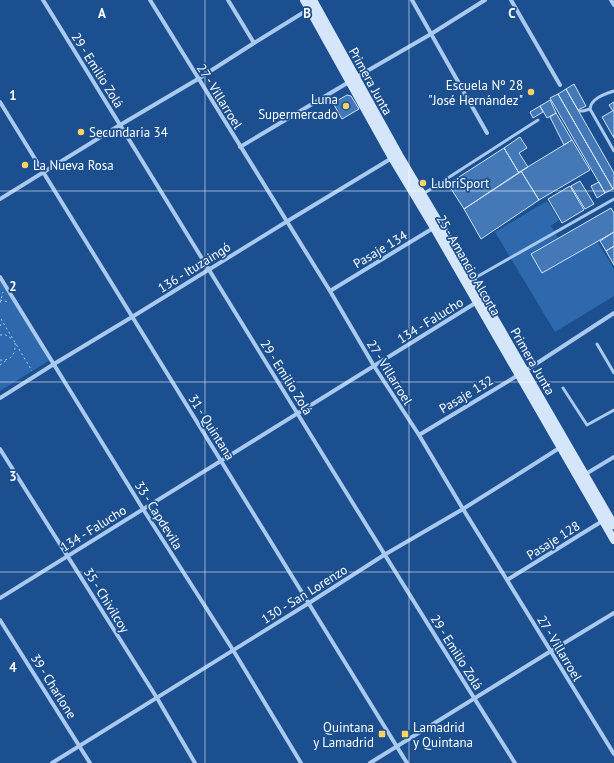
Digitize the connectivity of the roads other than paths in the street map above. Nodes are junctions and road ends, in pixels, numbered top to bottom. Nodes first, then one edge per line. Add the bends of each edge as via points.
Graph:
1 (43, 0) edge
2 (150, 0) edge
3 (228, 0) edge
4 (304, 0) edge
5 (412, 0) edge
6 (485, 0) edge
7 (511, 0) edge
8 (611, 0) edge
9 (313, 5) edge
10 (614, 5) edge
11 (431, 34) junction
12 (254, 43) junction
13 (198, 79) junction
14 (353, 79) junction
15 (560, 85) dead end
16 (614, 90) edge
17 (0, 102) edge
18 (590, 109) junction
19 (580, 111) dead end
20 (538, 120) dead end
21 (120, 125) junction
22 (487, 132) dead end
23 (240, 148) junction
24 (614, 151) edge
25 (395, 156) junction
26 (43, 172) junction
27 (423, 194) junction
28 (0, 199) edge
29 (614, 199) edge
30 (286, 222) junction
31 (437, 226) junction
32 (209, 269) junction
33 (0, 277) edge
34 (472, 280) junction
35 (330, 291) junction
36 (480, 300) junction
37 (614, 313) edge
38 (132, 317) junction
39 (597, 344) dead end
40 (54, 364) junction
41 (374, 366) junction
42 (521, 373) junction
43 (614, 373) edge
44 (563, 388) dead end
45 (0, 398) edge
46 (614, 410) edge
47 (298, 413) junction
48 (419, 435) junction
49 (564, 445) junction
50 (0, 449) edge
51 (614, 457) edge
52 (221, 461) junction
53 (582, 477) junction
54 (143, 509) junction
55 (463, 509) junction
56 (606, 519) junction
57 (614, 525) edge
58 (614, 540) edge
59 (384, 555) junction
60 (68, 556) junction
61 (508, 580) junction
62 (0, 598) edge
63 (309, 603) junction
64 (614, 614) edge
65 (0, 620) edge
66 (233, 650) junction
67 (551, 651) junction
68 (157, 698) junction
69 (474, 698) junction
70 (79, 746) junction
71 (397, 746) junction
72 (614, 754) edge
73 (52, 763) edge
74 (90, 763) edge
75 (195, 763) edge
76 (301, 763) edge
77 (370, 763) edge
78 (407, 763) edge
79 (515, 763) edge

1 - 21 street, 29 - Emilio Zolá
2 - 13 street, 27 - Villarroel
3 - 12 street
4 - 9 main road, 25 - Amancio Alcorta
5 - 11 street
6 - 11 street
7 - 15 street
8 - 10 street
9 - 12 street
9 - 14 main road, 25 - Amancio Alcorta
11 - 14 street
11 - 22 street
12 - 13 street
13 - 21 street
13 - 23 street, 27 - Villarroel
14 - 23 street
14 - 25 main road, 25 - Amancio Alcorta
16 - 18 lane via 594,100
17 - 26 street, 31 - Quintana
18 - 19 lane
18 - 24 lane
20 - 27 lane
21 - 26 street
21 - 32 street, 29 - Emilio Zolá
23 - 30 street, 27 - Villarroel
25 - 27 main road, Primera Junta
25 - 30 street, 136 - Ituzaingó
25 - 31 main road, 25 - Amancio Alcorta
26 - 28 street
26 - 38 street, 31 - Quintana
27 - 31 main road, Primera Junta
29 - 34 lane
30 - 32 street, 136 - Ituzaingó
30 - 35 street, 27 - Villarroel
31 - 34 main road, Primera Junta
31 - 35 street, Pasaje 134
31 - 36 main road, 25 - Amancio Alcorta
32 - 38 street, 136 - Ituzaingó
32 - 47 street, 29 - Emilio Zolá
33 - 40 street, 33 - Capdevila
34 - 36 main road, Primera Junta
35 - 41 street, 27 - Villarroel
36 - 41 street, 134 - Falucho
36 - 42 main road, Primera Junta
37 - 42 street, Pasaje 132
38 - 40 street, 136 - Ituzaingó
38 - 52 street, 31 - Quintana
39 - 43 lane
40 - 45 street, 136 - Ituzaingó
40 - 54 street, 33 - Capdevila
41 - 47 street, 134 - Falucho
41 - 48 street, 27 - Villarroel
42 - 48 street, Pasaje 132
42 - 49 main road, Primera Junta
44 - 46 lane via 587,425
47 - 52 street, 134 - Falucho
47 - 59 street, 29 - Emilio Zolá
48 - 55 street, 27 - Villarroel
49 - 53 main road, Primera Junta
49 - 55 street, 130 - San Lorenzo
50 - 60 street, 35 - Chivilcoy
51 - 53 street
52 - 54 street, 134 - Falucho
52 - 63 street, 31 - Quintana
53 - 56 main road, Primera Junta
54 - 60 street, 134 - Falucho
54 - 66 street, 33 - Capdevila
55 - 59 street, 130 - San Lorenzo
55 - 61 street, 27 - Villarroel
56 - 57 main road, Primera Junta
56 - 58 main road
56 - 61 street, Pasaje 128
59 - 63 street, 130 - San Lorenzo
59 - 69 street, 29 - Emilio Zolá
60 - 62 street, 134 - Falucho
60 - 68 street, 35 - Chivilcoy
61 - 67 street, 27 - Villarroel
63 - 66 street, 130 - San Lorenzo
63 - 71 street, 31 - Quintana
64 - 67 street
65 - 70 street, 39 - Charlone
66 - 68 street, 130 - San Lorenzo
66 - 76 street, 33 - Capdevila
67 - 69 street
67 - 72 street, 27 - Villarroel
68 - 70 street, 130 - San Lorenzo
68 - 75 street, 35 - Chivilcoy
69 - 71 street
69 - 79 street, 29 - Emilio Zolá
70 - 73 street, 130 - San Lorenzo
70 - 74 street, 39 - Charlone
71 - 77 street
71 - 78 street, 31 - Quintana

